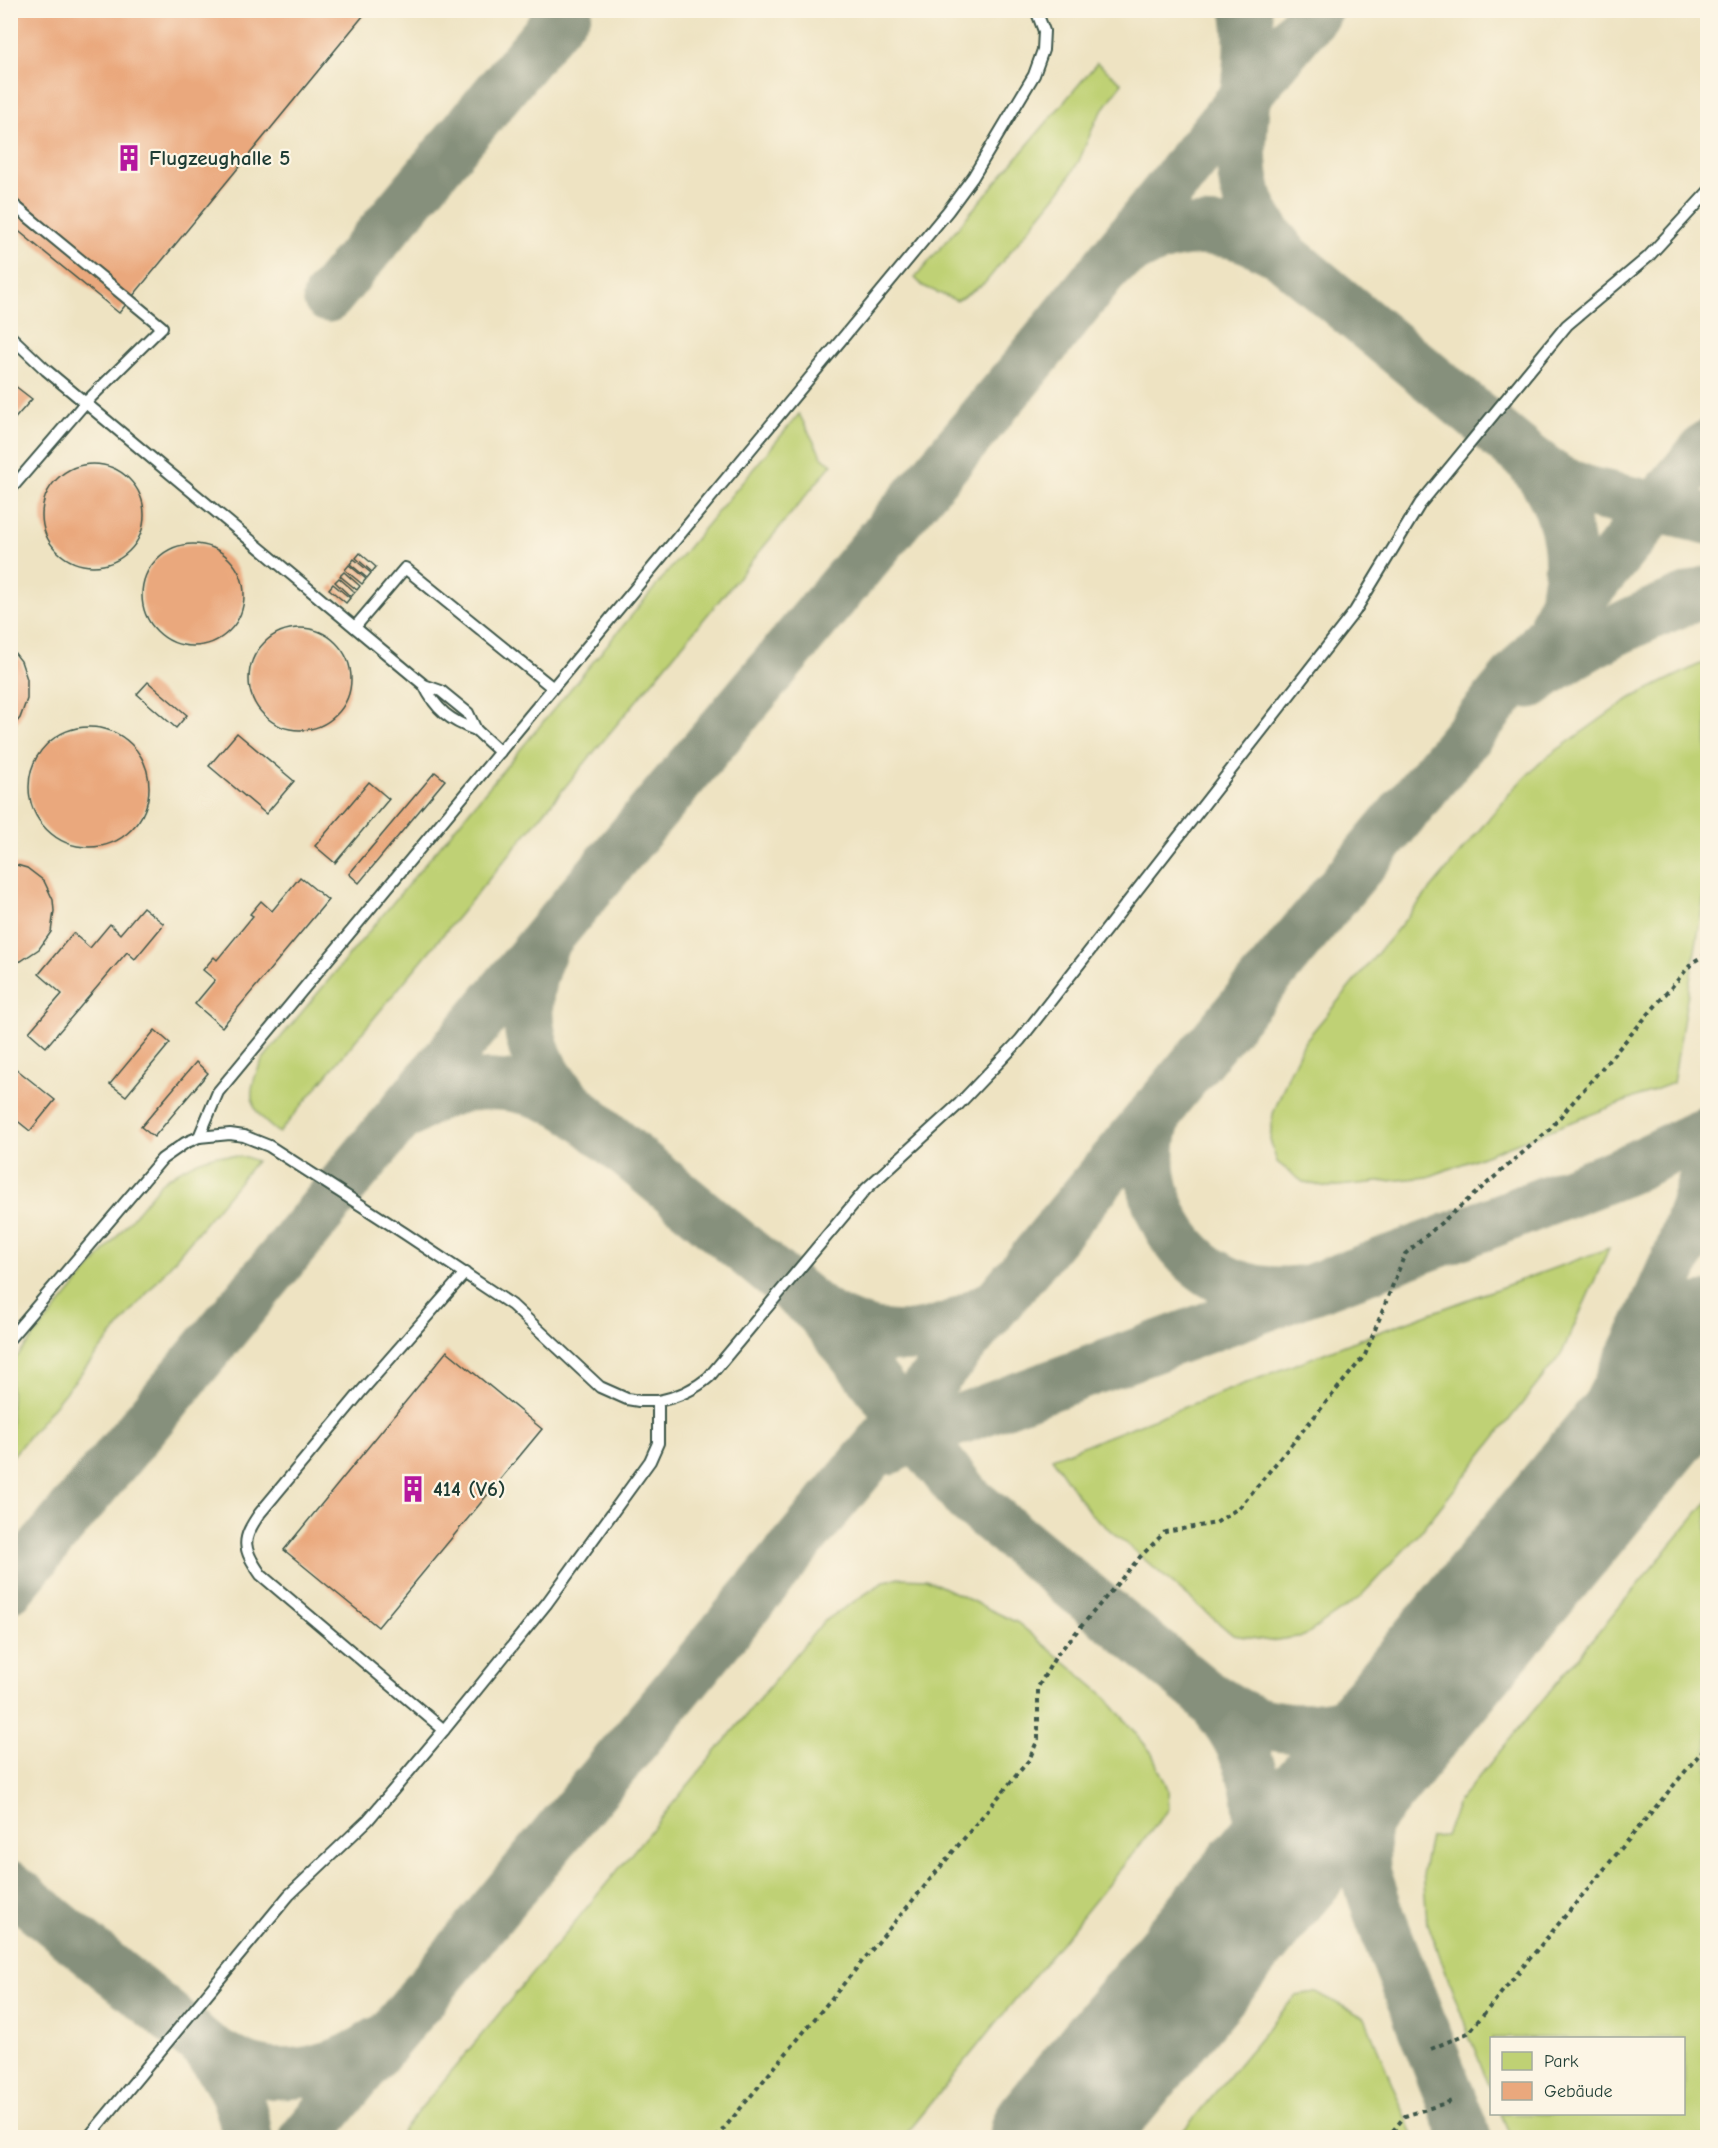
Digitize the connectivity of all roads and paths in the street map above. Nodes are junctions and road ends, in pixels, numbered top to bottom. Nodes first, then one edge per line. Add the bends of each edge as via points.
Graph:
1 (1036, 10) edge
2 (1707, 192) edge
3 (10, 202) edge
4 (10, 336) edge
5 (85, 403) junction
6 (10, 490) edge
7 (355, 627) junction
8 (553, 688) junction
9 (500, 752) junction
10 (1707, 953) edge
11 (199, 1137) junction
12 (465, 1273) junction
13 (10, 1338) edge
14 (658, 1401) junction
15 (444, 1730) junction
16 (1707, 1744) edge
17 (1431, 2049) dead end
18 (1452, 2101) dead end
19 (88, 2138) edge
20 (716, 2138) edge
21 (1387, 2138) edge

1 - 8 lane via 1044,31 1037,66 973,177
2 - 14 lane via 1648,257 1567,325 1420,504 1355,611 1020,1040 960,1104 866,1189 709,1377 680,1395
3 - 5 lane via 162,327
4 - 5 lane
5 - 6 lane
5 - 7 lane
7 - 8 lane via 405,568
7 - 9 lane via 424,685 441,691 468,713 476,730
8 - 9 lane
9 - 11 lane via 218,1092
10 - 20 path via 1693,962 1550,1130 1405,1254 1365,1355 1240,1507 1216,1523 1165,1532 1063,1648 1038,1687 1038,1739 1029,1760
11 - 12 lane via 230,1134 264,1143
11 - 13 lane via 162,1159
12 - 14 lane via 532,1322 600,1387 627,1399
12 - 15 lane via 260,1513 247,1531 245,1544 247,1556 261,1575
14 - 15 lane via 658,1443 650,1461 547,1603
15 - 19 lane via 368,1820 289,1895
16 - 17 path via 1468,2032
18 - 21 path via 1405,2116

